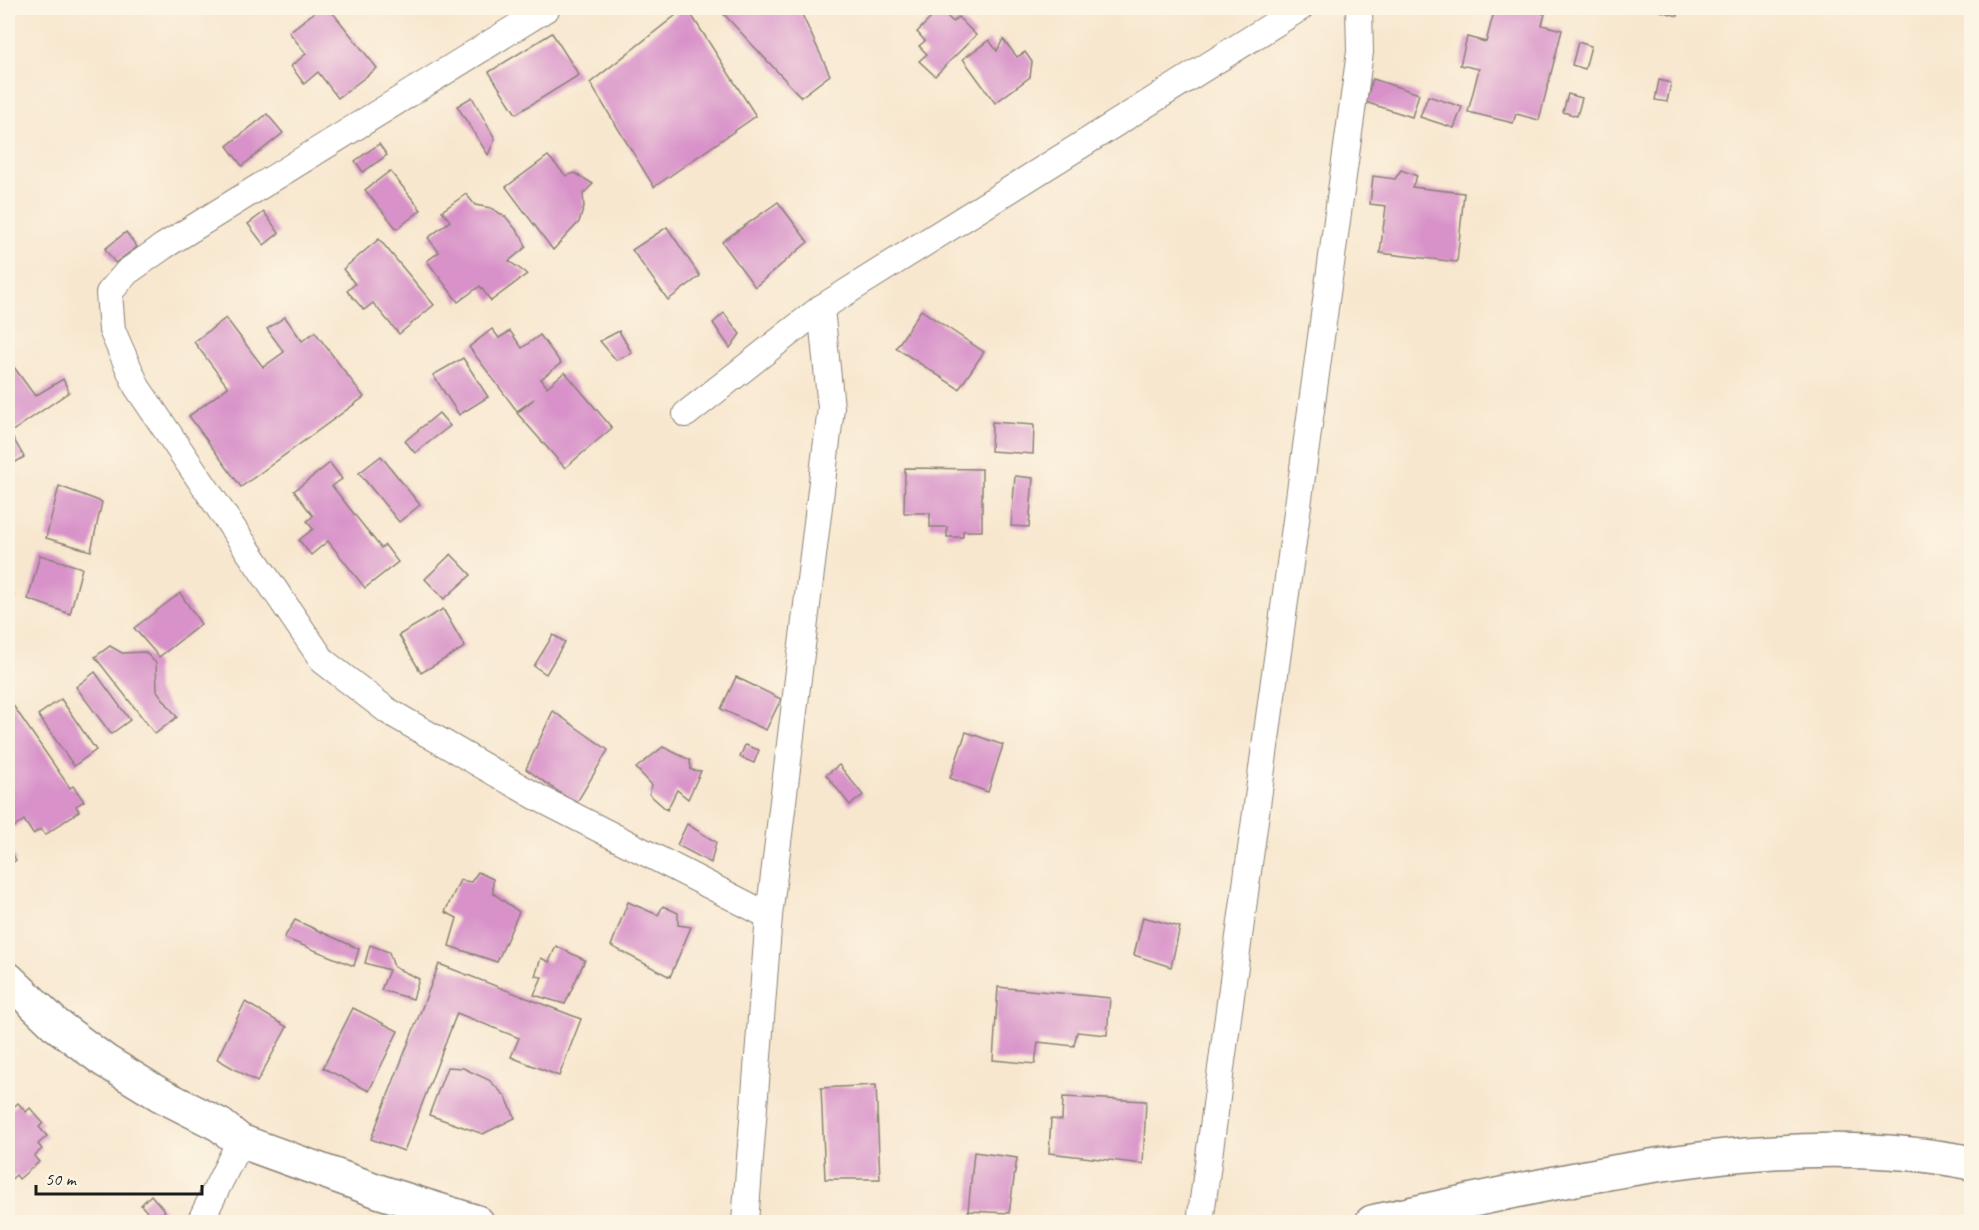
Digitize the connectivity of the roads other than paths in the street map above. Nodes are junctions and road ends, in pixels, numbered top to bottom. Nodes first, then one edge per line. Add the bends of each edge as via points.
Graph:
1 (547, 8) edge
2 (1300, 8) edge
3 (1359, 8) edge
4 (821, 308) junction
5 (686, 414) dead end
6 (769, 916) junction
7 (8, 979) edge
8 (240, 1141) junction
9 (1971, 1163) edge
10 (200, 1222) edge
11 (477, 1222) edge
12 (745, 1222) edge
13 (1200, 1222) edge
14 (1372, 1222) edge

1 - 6 street via 127,272 109,292 112,330 137,387 323,661 388,711 537,797
2 - 4 street
3 - 13 street via 1360,52
4 - 5 street
4 - 6 street via 831,408
6 - 12 street
7 - 8 main road via 55,1024 105,1061 220,1125
8 - 10 street
8 - 11 main road
9 - 14 main road via 1919,1154 1776,1151 1646,1167

